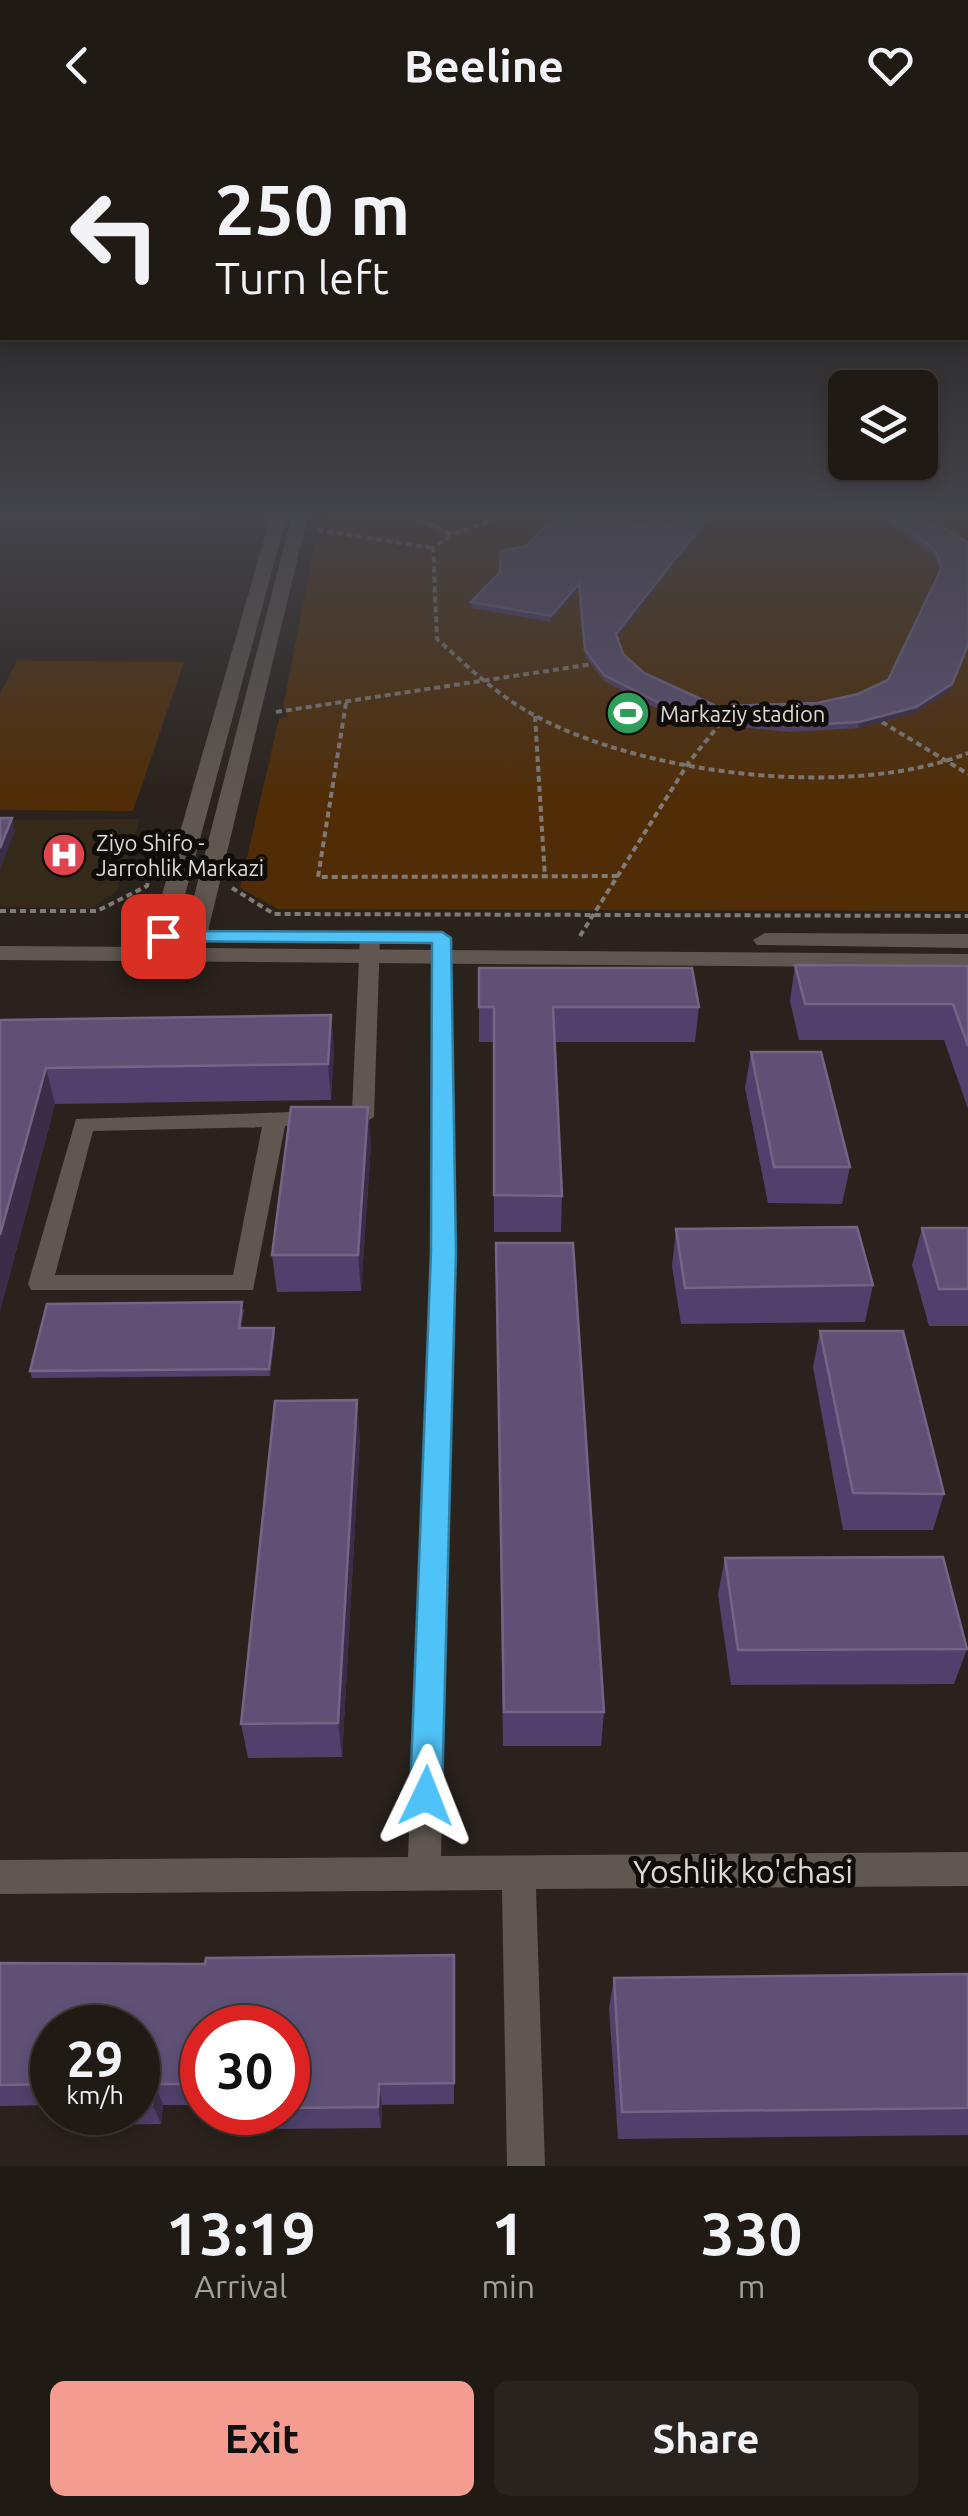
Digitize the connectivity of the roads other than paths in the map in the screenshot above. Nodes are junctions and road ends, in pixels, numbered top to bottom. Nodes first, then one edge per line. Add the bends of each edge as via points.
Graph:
1 (253, 610) edge
2 (276, 610) edge
3 (224, 714) junction
4 (250, 714) junction
5 (0, 937) edge
6 (968, 941) edge
7 (160, 945) junction
8 (193, 945) junction
9 (369, 946) junction
10 (442, 946) junction
11 (0, 954) edge
12 (968, 961) edge
13 (275, 1119) junction
14 (968, 1869) edge
15 (519, 1872) junction
16 (424, 1873) junction
17 (0, 1876) edge
18 (526, 2166) edge

1 - 3 street
2 - 4 street
3 - 4 street
3 - 7 street
4 - 8 street
5 - 7 street
6 - 10 street via 578,938
7 - 8 street
7 - 11 street
8 - 9 street
9 - 10 street
9 - 13 street via 363,1117
10 - 12 street
10 - 16 street via 444,1252
13 - 13 street via 84,1124 40,1284 244,1284
14 - 15 street, Yoshlik ko'chasi
15 - 16 street, Yoshlik ko'chasi
15 - 18 street
16 - 17 street, Yoshlik ko'chasi

